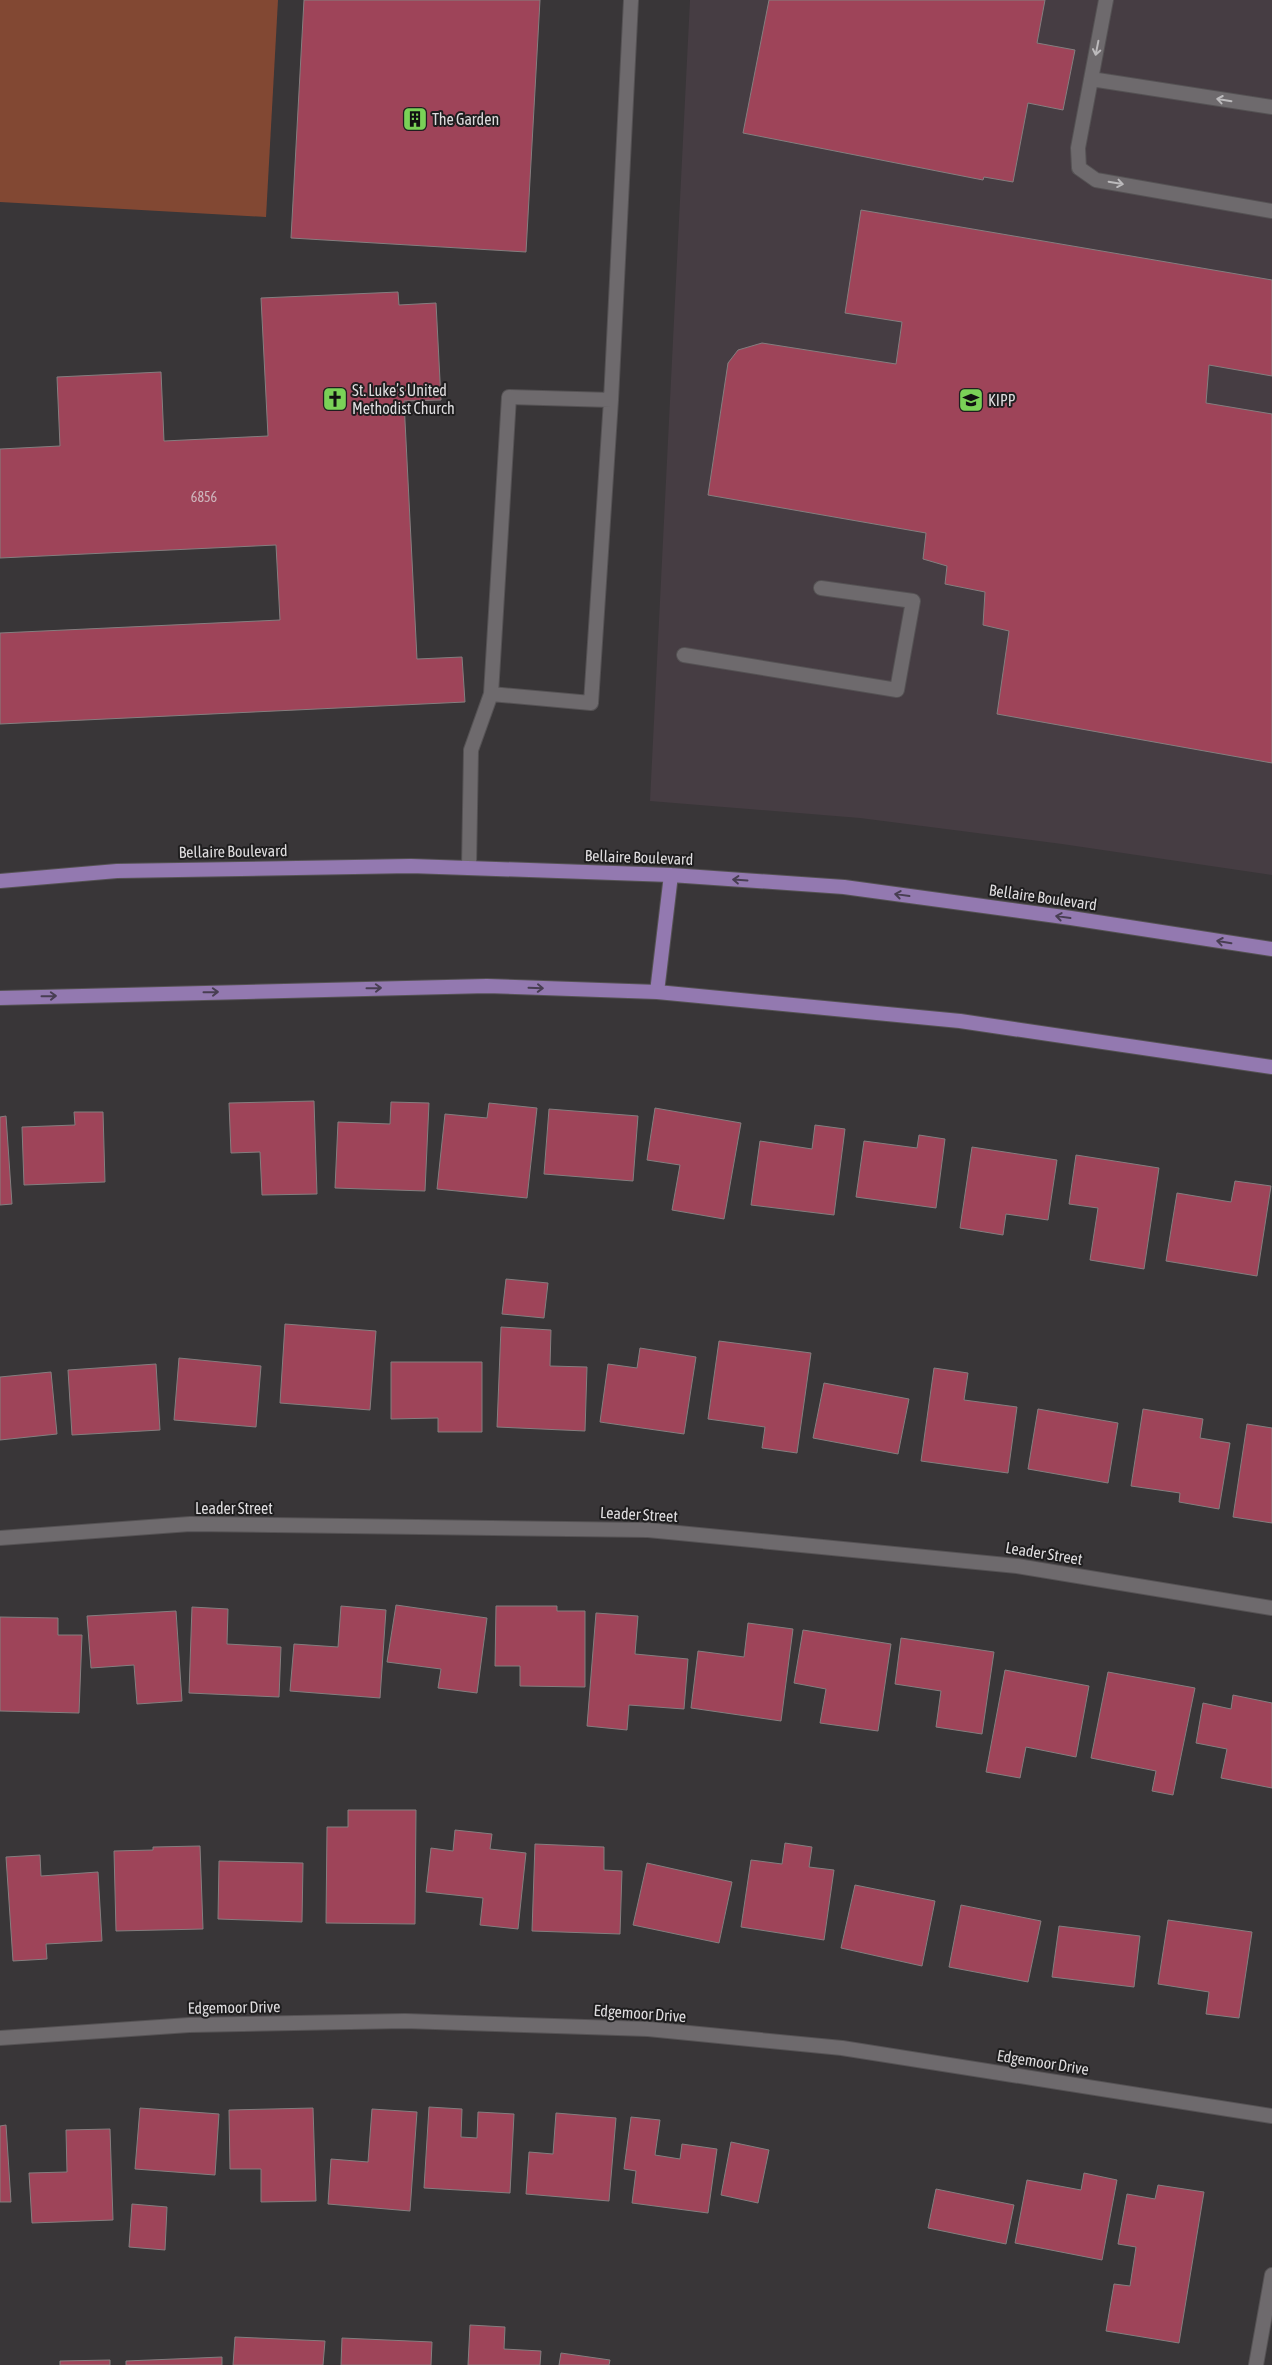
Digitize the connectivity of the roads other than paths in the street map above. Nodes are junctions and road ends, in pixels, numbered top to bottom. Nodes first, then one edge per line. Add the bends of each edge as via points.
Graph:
1 (632, 0) edge
2 (1106, 0) edge
3 (1091, 79) junction
4 (1272, 107) edge
5 (1272, 212) edge
6 (611, 400) junction
7 (821, 588) dead end
8 (684, 655) dead end
9 (491, 694) junction
10 (469, 868) junction
11 (671, 875) junction
12 (0, 881) edge
13 (1272, 949) edge
14 (657, 992) junction
15 (0, 998) edge
16 (1272, 1067) edge
17 (0, 1538) edge
18 (1272, 1608) edge
19 (0, 2038) edge
20 (1272, 2116) edge
21 (1272, 2275) edge
22 (1256, 2365) edge

1 - 6 street
2 -> 3 street
4 -> 3 street
3 -> 5 street via 1078,148 1079,168 1096,180
6 - 9 street via 508,398
6 - 9 street via 591,703
7 - 8 street via 912,601 897,690
9 - 10 street via 471,750
10 - 11 main road, Bellaire Boulevard
10 - 12 main road, Bellaire Boulevard via 117,871
13 -> 11 main road, Bellaire Boulevard via 844,887
11 - 14 main road
15 -> 14 main road via 487,986
14 - 16 main road via 960,1021
17 - 18 street, Leader Street via 190,1524 648,1530 1016,1566
19 - 20 street, Edgemoor Drive via 189,2025 405,2021 648,2029 842,2048
21 - 22 street

